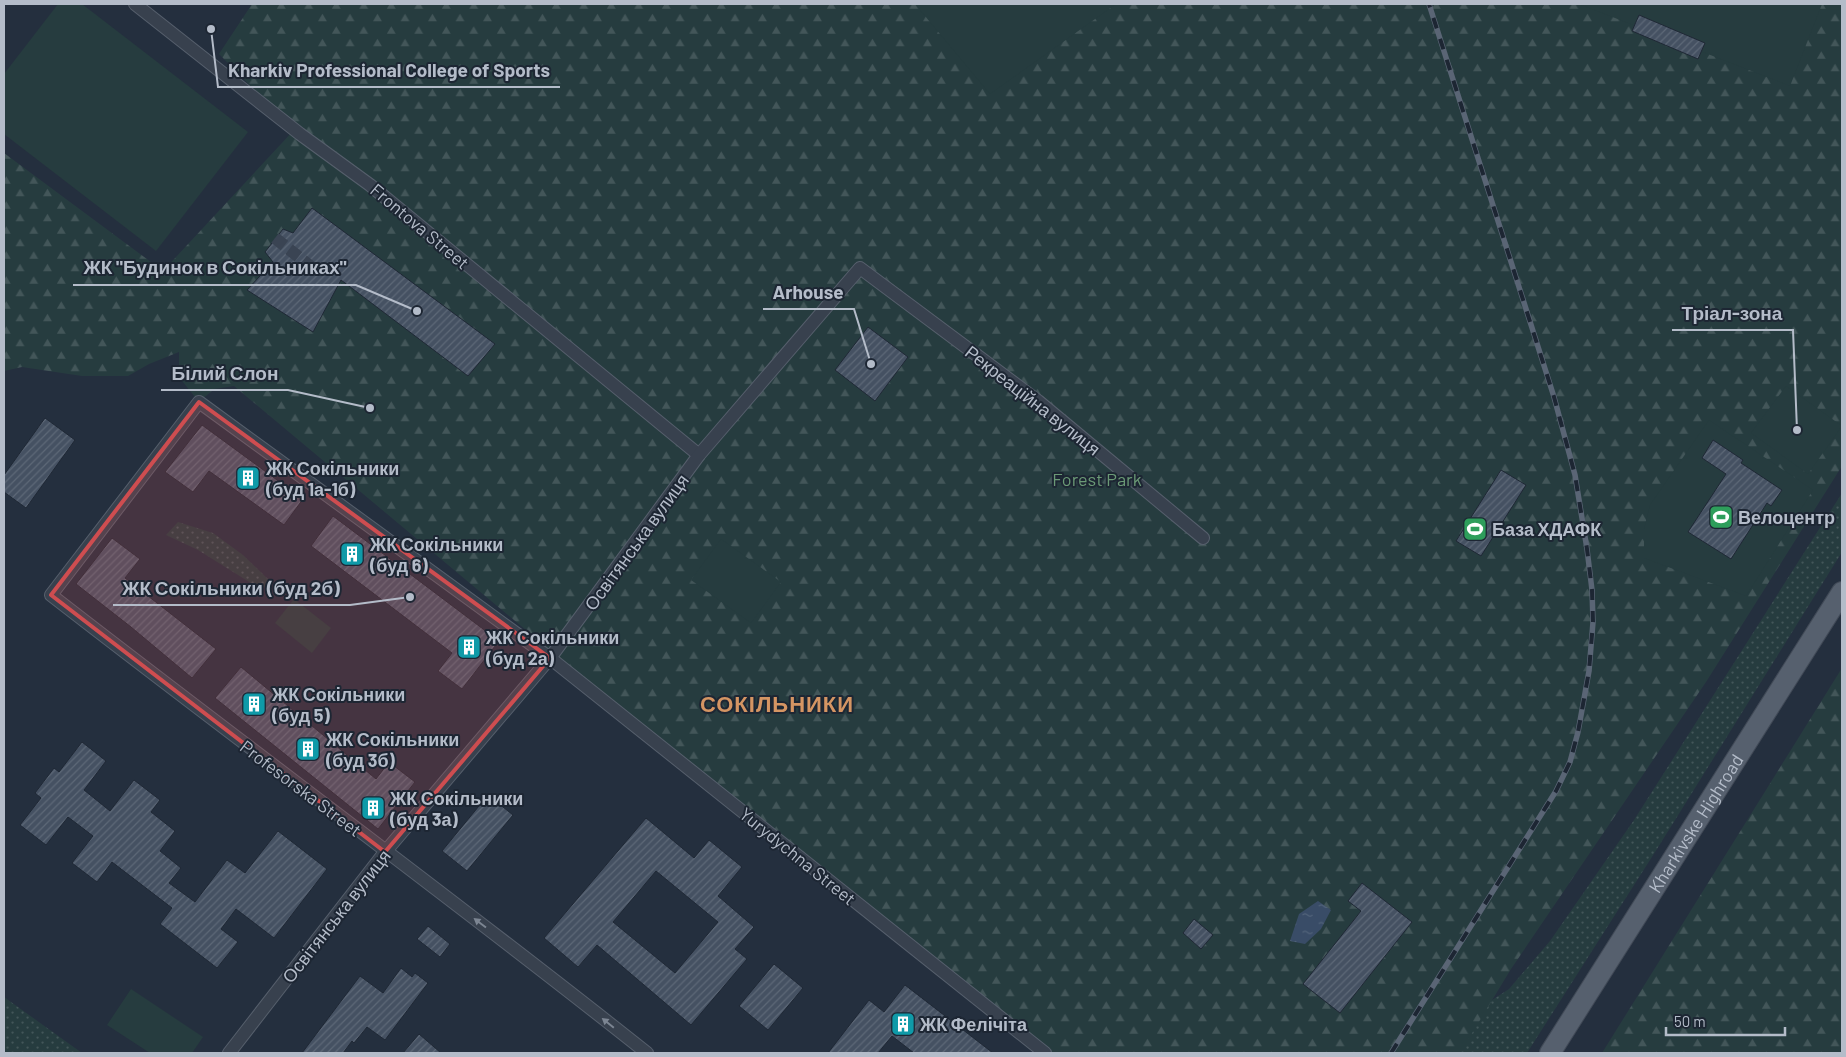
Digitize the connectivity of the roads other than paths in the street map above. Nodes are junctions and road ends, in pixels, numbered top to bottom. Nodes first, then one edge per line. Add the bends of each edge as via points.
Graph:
1 (135, 4) edge
2 (860, 268) joint
3 (699, 455) junction
4 (1203, 538) dead end
5 (1842, 592) edge
6 (51, 595) joint
7 (550, 658) junction
8 (386, 852) junction
9 (229, 1053) edge
10 (646, 1053) edge
11 (1045, 1053) edge
12 (1550, 1053) edge

1 - 3 street, Frontova Street via 370,185
2 - 3 street, Освітянська вулиця
2 - 4 street, Рекреаційна вулиця via 1038,401
3 - 7 street, Освітянська вулиця
5 - 12 main road, Kharkivske Highroad
6 - 7 street, Yurydychna Street via 199,402
6 - 8 street, Profesorska Street
7 - 8 street, Освітянська вулиця
7 - 11 street, Yurydychna Street
8 - 9 street, Освітянська вулиця
10 -> 8 street, Profesorska Street via 530,960

